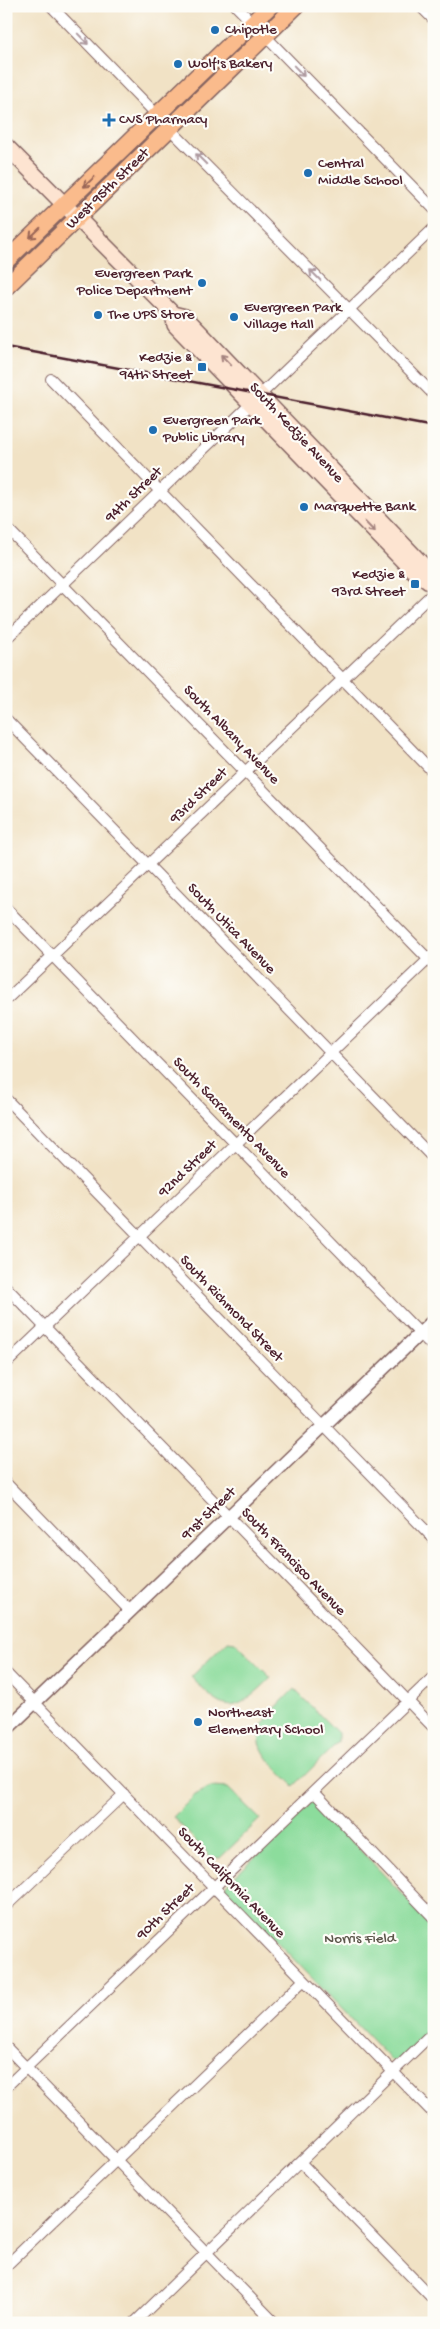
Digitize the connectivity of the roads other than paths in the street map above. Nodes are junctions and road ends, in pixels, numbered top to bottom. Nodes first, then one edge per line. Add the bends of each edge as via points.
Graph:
1 (51, 6) edge
2 (236, 6) edge
3 (270, 6) edge
4 (296, 6) edge
5 (420, 6) edge
6 (434, 20) edge
7 (252, 23) junction
8 (265, 36) junction
9 (158, 116) junction
10 (170, 128) junction
11 (6, 146) edge
12 (64, 205) junction
13 (434, 209) edge
14 (78, 218) junction
15 (434, 228) edge
16 (6, 261) edge
17 (6, 287) edge
18 (349, 309) junction
19 (51, 379) dead end
20 (434, 396) edge
21 (256, 399) junction
22 (160, 491) junction
23 (6, 527) edge
24 (63, 584) junction
25 (434, 584) edge
26 (434, 592) edge
27 (6, 638) edge
28 (342, 679) junction
29 (6, 719) edge
30 (246, 772) junction
31 (434, 773) edge
32 (148, 865) junction
33 (6, 908) edge
34 (53, 956) junction
35 (432, 959) edge
36 (6, 1000) edge
37 (331, 1053) junction
38 (6, 1099) edge
39 (236, 1144) junction
40 (434, 1159) edge
41 (140, 1236) junction
42 (6, 1287) edge
43 (434, 1320) edge
44 (45, 1327) junction
45 (420, 1334) junction
46 (434, 1348) edge
47 (6, 1364) edge
48 (324, 1426) junction
49 (6, 1483) edge
50 (229, 1517) junction
51 (434, 1539) edge
52 (130, 1611) junction
53 (6, 1673) edge
54 (434, 1676) edge
55 (408, 1701) junction
56 (35, 1702) junction
57 (434, 1728) edge
58 (6, 1730) edge
59 (314, 1792) junction
60 (124, 1794) junction
61 (214, 1887) junction
62 (6, 1906) edge
63 (434, 1918) edge
64 (304, 1980) junction
65 (434, 2032) edge
66 (6, 2047) edge
67 (26, 2068) junction
68 (392, 2072) junction
69 (6, 2087) edge
70 (434, 2114) edge
71 (116, 2160) junction
72 (300, 2162) junction
73 (206, 2252) junction
74 (6, 2266) edge
75 (434, 2300) edge
76 (134, 2323) edge
77 (275, 2323) edge

1 -> 9 street
2 - 7 street
3 - 7 main road, West 95th Street
4 - 8 main road, West 95th Street
5 - 6 street
7 - 8 street
7 - 9 main road, West 95th Street
8 - 10 main road, West 95th Street
8 -> 13 street
9 -> 12 main road, West 95th Street
10 - 14 main road, West 95th Street
18 -> 10 street
11 - 12 main road, South Kedzie Avenue
12 - 14 main road, South Kedzie Avenue
12 -> 16 main road, West 95th Street
14 - 17 main road, West 95th Street
14 - 21 main road, South Kedzie Avenue via 173,314 175,325
15 - 18 street, 94th Street
18 - 20 street
18 - 21 street, 94th Street
19 - 22 street
21 - 22 street, 94th Street
21 - 25 main road, South Kedzie Avenue via 410,568
22 - 24 street, 94th Street
22 - 28 street
23 - 24 street, South Albany Avenue
24 - 27 street, 94th Street
24 - 30 street, South Albany Avenue
26 - 28 street, 93rd Street
28 - 30 street, 93rd Street
28 - 31 street
29 - 32 street, South Utica Avenue
30 - 32 street, 93rd Street
30 - 35 street, South Albany Avenue
32 - 34 street, 93rd Street
32 - 37 street, South Utica Avenue
33 - 34 street, South Sacramento Avenue
34 - 36 street, 93rd Street
34 - 39 street, South Sacramento Avenue
35 - 37 street, 92nd Street
37 - 39 street, 92nd Street
37 - 40 street, South Utica Avenue
38 - 41 street, South Richmond Street
39 - 41 street, 92nd Street
39 - 45 street, South Sacramento Avenue
41 - 44 street, 92nd Street
41 - 48 street, South Richmond Street
42 - 44 street, South Francisco Avenue
43 - 45 street, 91st Street
44 - 47 street, 92nd Street
44 - 50 street, South Francisco Avenue
45 - 46 street, South Sacramento Avenue
45 - 48 street, 91st Street
48 - 50 street, 91st Street
48 - 51 street, South Richmond Street
49 - 52 street
50 - 52 street, 91st Street
50 - 55 street, South Francisco Avenue
52 - 56 street, 91st Street
53 - 56 street, South California Avenue
54 - 55 street, 90th Street
55 - 57 street, South Francisco Avenue
55 - 59 street, 90th Street
56 - 58 street, 91st Street
56 - 60 street, South California Avenue
59 - 61 street, 90th Street
59 - 63 street
60 - 61 street, South California Avenue
60 - 62 street
61 - 64 street, South California Avenue
61 - 67 street, 90th Street
64 - 68 street, South California Avenue
64 - 71 street
65 - 68 street
66 - 67 street
67 - 69 street, 90th Street
67 - 71 street
68 - 70 street, South California Avenue
68 - 72 street
71 - 73 street
71 - 74 street
72 - 73 street
72 - 75 street
73 - 76 street
73 - 77 street

